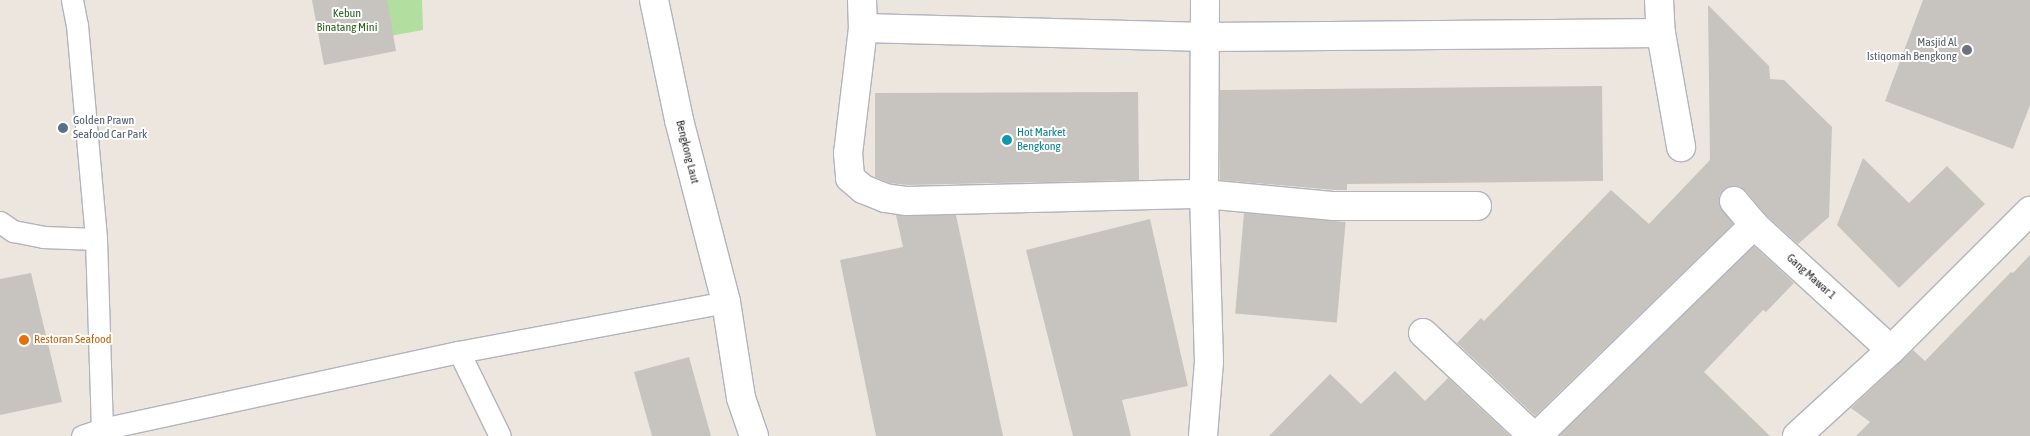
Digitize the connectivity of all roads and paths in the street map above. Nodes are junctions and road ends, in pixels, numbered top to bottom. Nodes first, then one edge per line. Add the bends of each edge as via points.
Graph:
1 (72, 0) edge
2 (654, 0) edge
3 (862, 0) edge
4 (1205, 0) edge
5 (1659, 0) edge
6 (863, 28) junction
7 (1661, 33) junction
8 (1206, 37) junction
9 (1682, 147) dead end
10 (1204, 194) junction
11 (1734, 200) dead end
12 (1477, 206) dead end
13 (2030, 211) edge
14 (0, 222) edge
15 (1754, 225) junction
16 (96, 239) junction
17 (726, 302) junction
18 (1423, 333) dead end
19 (1891, 350) junction
20 (460, 352) junction
21 (102, 429) junction
22 (82, 436) edge
23 (500, 436) edge
24 (754, 436) edge
25 (1203, 436) edge
26 (1533, 436) edge
27 (1537, 436) edge
28 (1797, 436) edge

1 - 16 lane
2 - 17 street, Bengkong Laut via 679,120
3 - 6 street
4 - 8 street
5 - 7 street
6 - 8 street
6 - 10 street via 848,153 850,178 863,189 885,198 907,201
7 - 8 street
7 - 9 street
8 - 10 street
10 - 12 street via 1334,206
10 - 25 street via 1209,362
11 - 15 street, Gang Mawar 1
13 - 19 street
14 - 16 lane via 13,231
15 - 19 street, Gang Mawar 1
15 - 27 street
16 - 21 lane
17 - 20 lane
17 - 24 street, Bengkong Laut via 741,398
18 - 26 street
19 - 28 street
20 - 21 lane
20 - 23 lane
21 - 22 lane

